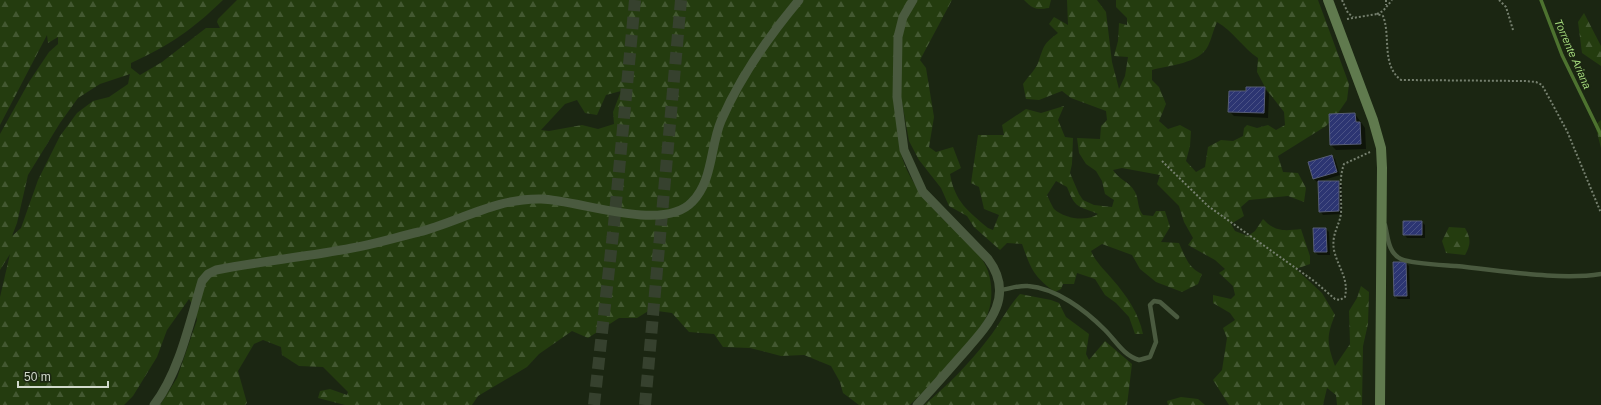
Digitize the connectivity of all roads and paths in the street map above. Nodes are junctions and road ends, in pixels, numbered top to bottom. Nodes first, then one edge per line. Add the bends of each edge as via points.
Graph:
1 (799, 0) edge
2 (913, 0) edge
3 (1328, 0) edge
4 (1342, 0) edge
5 (1386, 0) edge
6 (1392, 0) edge
7 (1499, 0) edge
8 (1386, 5) junction
9 (1377, 14) junction
10 (1513, 30) dead end
11 (1381, 148) junction
12 (1162, 161) dead end
13 (1381, 201) junction
14 (1601, 213) edge
15 (1601, 274) edge
16 (1000, 290) junction
17 (1176, 317) dead end
18 (154, 405) edge
19 (917, 405) edge
20 (1380, 405) edge

1 - 18 street via 773,31 738,89 720,122 706,179 692,203 683,209 652,216 558,200 520,200 424,230 353,248 216,270 202,281 173,374
2 - 16 street via 898,37 897,96 904,150 923,192 988,259 996,270
3 - 11 main road
4 - 9 path via 1348,13 1353,17
5 - 8 path
6 - 8 path
7 - 10 path via 1506,7
8 - 9 path
9 - 14 path via 1383,16 1386,47 1392,69 1401,80 1525,81 1542,85 1567,131
11 - 12 path via 1344,164 1340,173 1341,215 1335,230 1334,248 1347,286 1345,297 1340,300 1335,299 1314,281 1208,206
11 - 13 main road
13 - 15 lane via 1389,244 1401,259 1564,276
13 - 20 main road
16 - 17 lane via 1026,286 1063,298 1086,312 1123,351 1139,360 1150,357 1156,342 1150,304 1154,301 1160,302
16 - 19 street via 997,307 989,324

